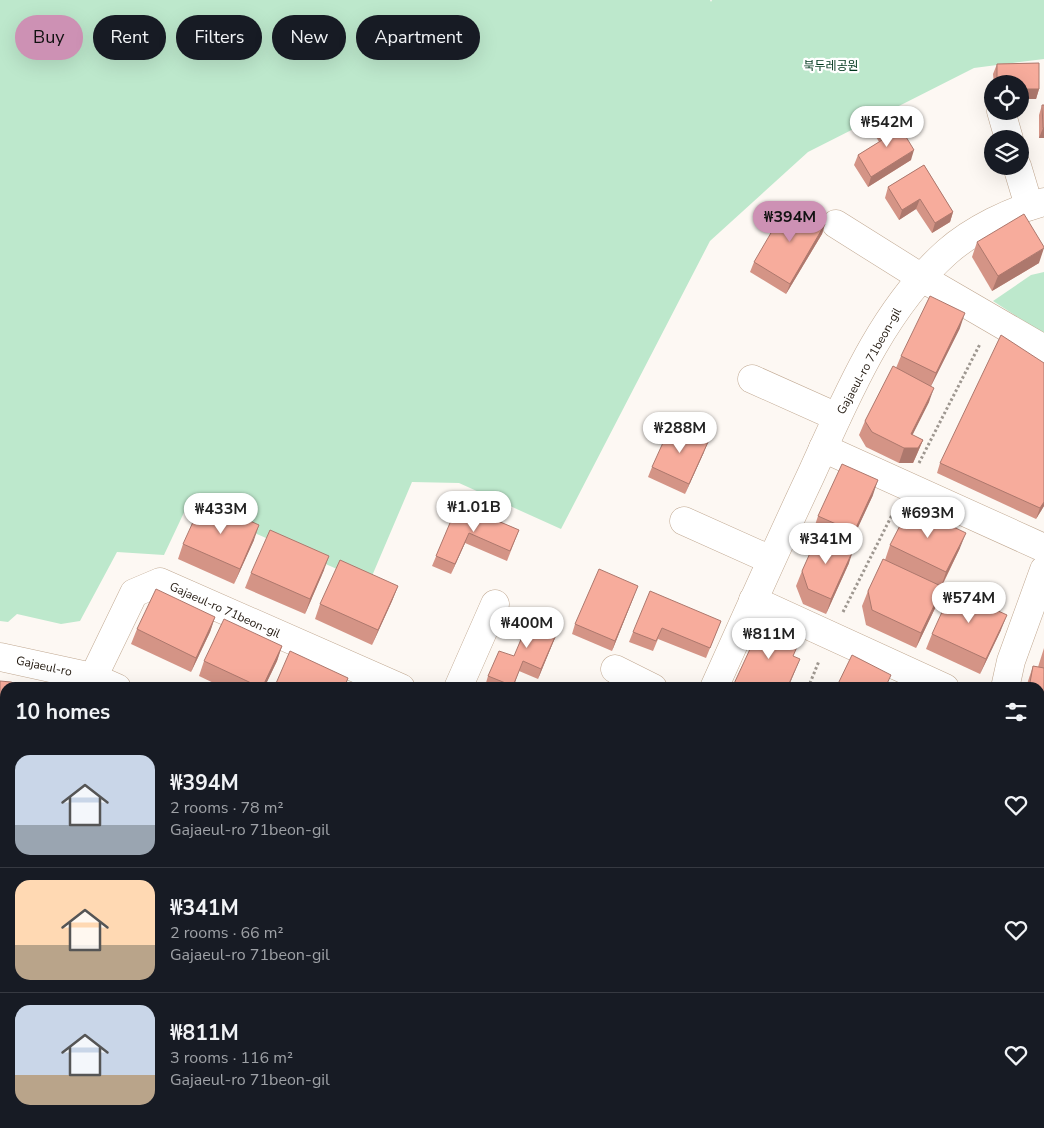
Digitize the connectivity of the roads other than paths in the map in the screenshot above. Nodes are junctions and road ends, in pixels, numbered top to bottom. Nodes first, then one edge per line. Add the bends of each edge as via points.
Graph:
1 (1022, 175) edge
2 (1036, 204) edge
3 (836, 224) dead end
4 (922, 278) junction
5 (1044, 349) edge
6 (752, 379) dead end
7 (837, 417) junction
8 (823, 448) junction
9 (684, 521) dead end
10 (1044, 548) edge
11 (771, 560) junction
12 (1044, 570) edge
13 (753, 600) junction
14 (495, 604) dead end
15 (0, 657) edge
16 (615, 669) dead end
17 (90, 682) edge
18 (388, 682) edge
19 (461, 682) edge
20 (641, 682) edge
21 (717, 682) edge
22 (932, 682) edge
23 (1006, 682) edge

1 - 2 street
2 - 4 street, Gajaeul-ro 71beon-gil via 1008,212 948,251
3 - 4 street
4 - 5 street
4 - 7 street, Gajaeul-ro 71beon-gil via 891,316
6 - 7 street
7 - 8 street, Gajaeul-ro 71beon-gil
8 - 10 street
8 - 11 street, Gajaeul-ro 71beon-gil
9 - 11 street
11 - 13 street, Gajaeul-ro 71beon-gil
12 - 23 street
13 - 21 street, Gajaeul-ro 71beon-gil
13 - 22 street
14 - 19 street
15 - 17 street, Gajaeul-ro
16 - 20 street
17 - 18 street, Gajaeul-ro 71beon-gil via 134,594 160,582

